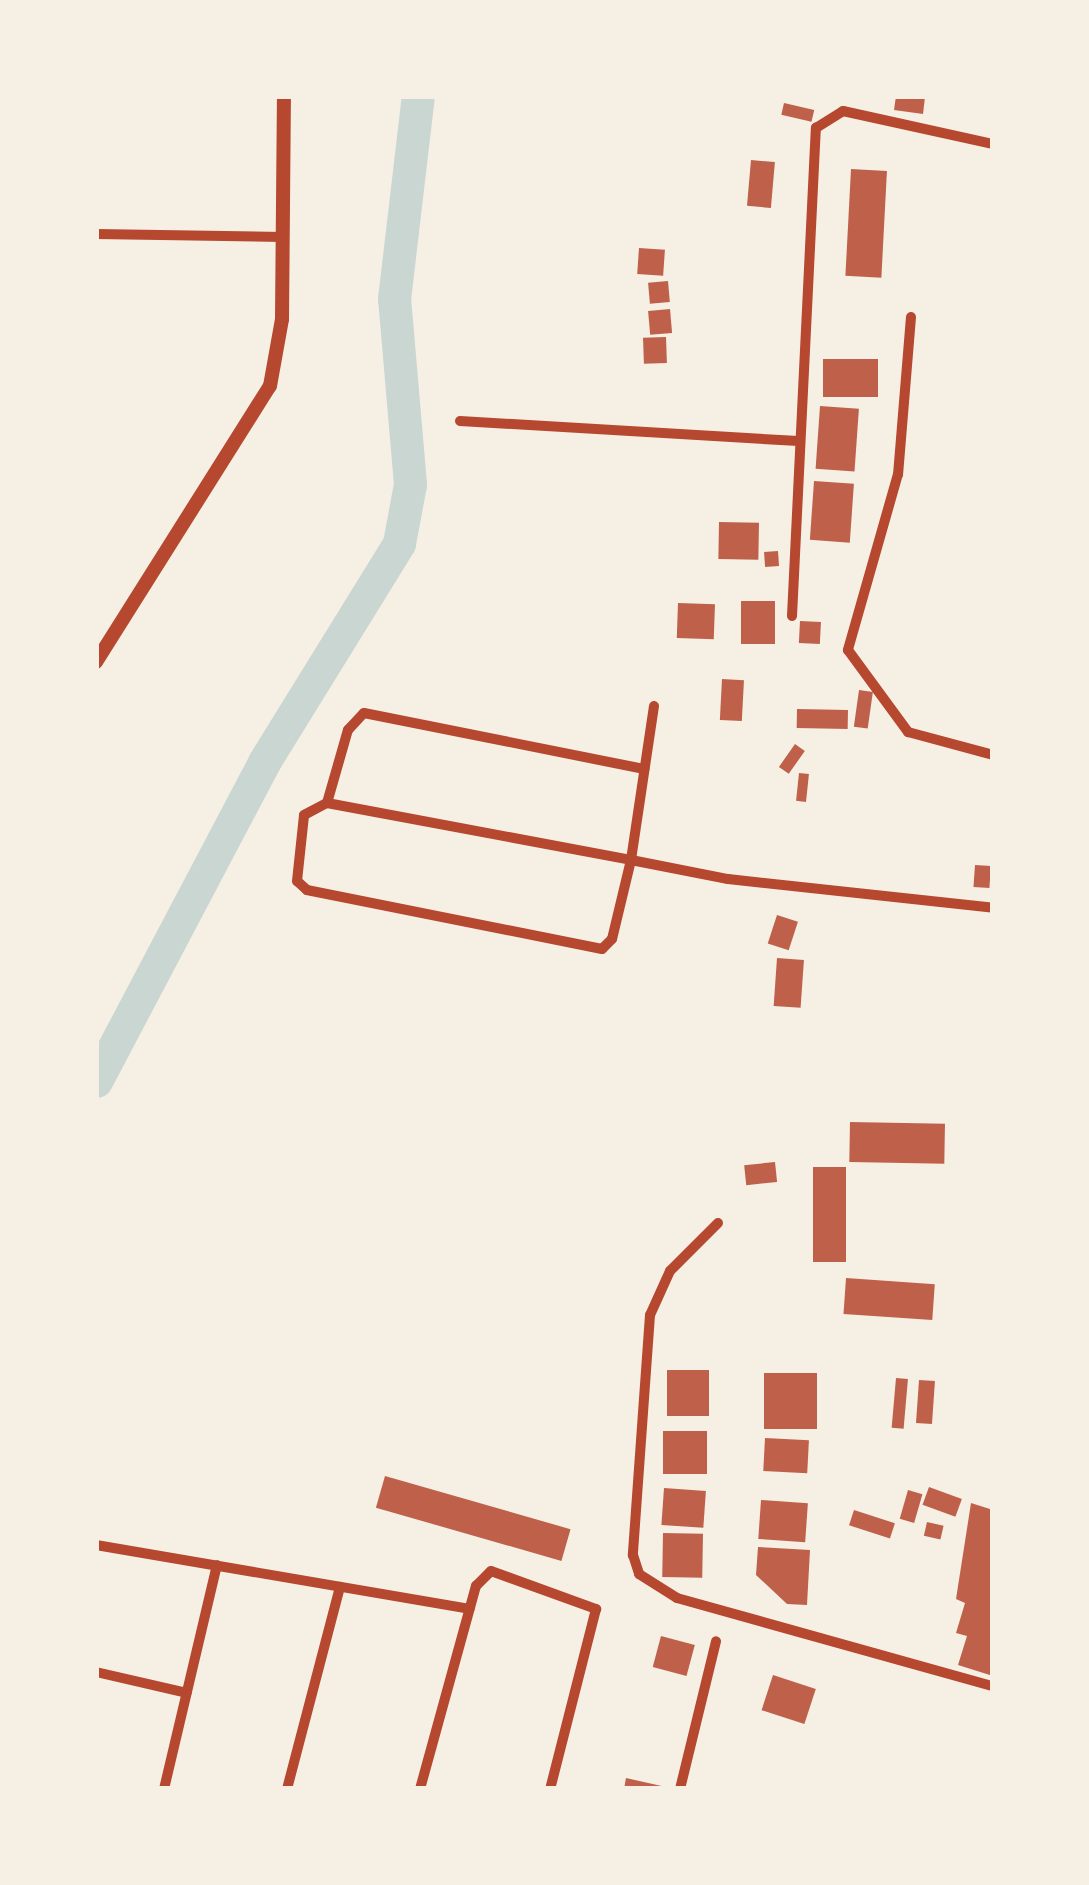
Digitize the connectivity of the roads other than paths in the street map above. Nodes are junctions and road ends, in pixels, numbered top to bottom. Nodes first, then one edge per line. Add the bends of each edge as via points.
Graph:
1 (284, 96) edge
2 (993, 144) edge
3 (96, 235) edge
4 (284, 236) junction
5 (911, 316) dead end
6 (460, 421) dead end
7 (798, 441) junction
8 (792, 616) dead end
9 (96, 662) edge
10 (654, 706) dead end
11 (993, 755) edge
12 (644, 769) junction
13 (327, 802) junction
14 (631, 860) junction
15 (993, 908) edge
16 (718, 1223) dead end
17 (96, 1545) edge
18 (217, 1565) junction
19 (340, 1587) junction
20 (470, 1609) junction
21 (716, 1641) dead end
22 (96, 1672) edge
23 (993, 1686) edge
24 (187, 1693) junction
25 (164, 1789) edge
26 (287, 1789) edge
27 (420, 1789) edge
28 (550, 1789) edge
29 (680, 1789) edge

1 - 4 street
2 - 7 street via 843,111 816,128
3 - 4 street
4 - 9 street via 280,350 263,404
5 - 11 street via 898,474 848,650 908,732
6 - 7 street
7 - 8 street
10 - 12 street
12 - 13 street via 364,713 348,730
12 - 14 street
13 - 14 street
13 - 14 street via 304,815 300,886 575,947 602,950 612,939
14 - 15 street via 776,887
16 - 23 street via 670,1271 650,1315 633,1555 639,1574 677,1598
17 - 18 street
18 - 19 street
18 - 24 street
19 - 20 street
19 - 26 street
20 - 27 street
20 - 28 street via 479,1579 491,1571 595,1606
21 - 29 street
22 - 24 street
24 - 25 street

